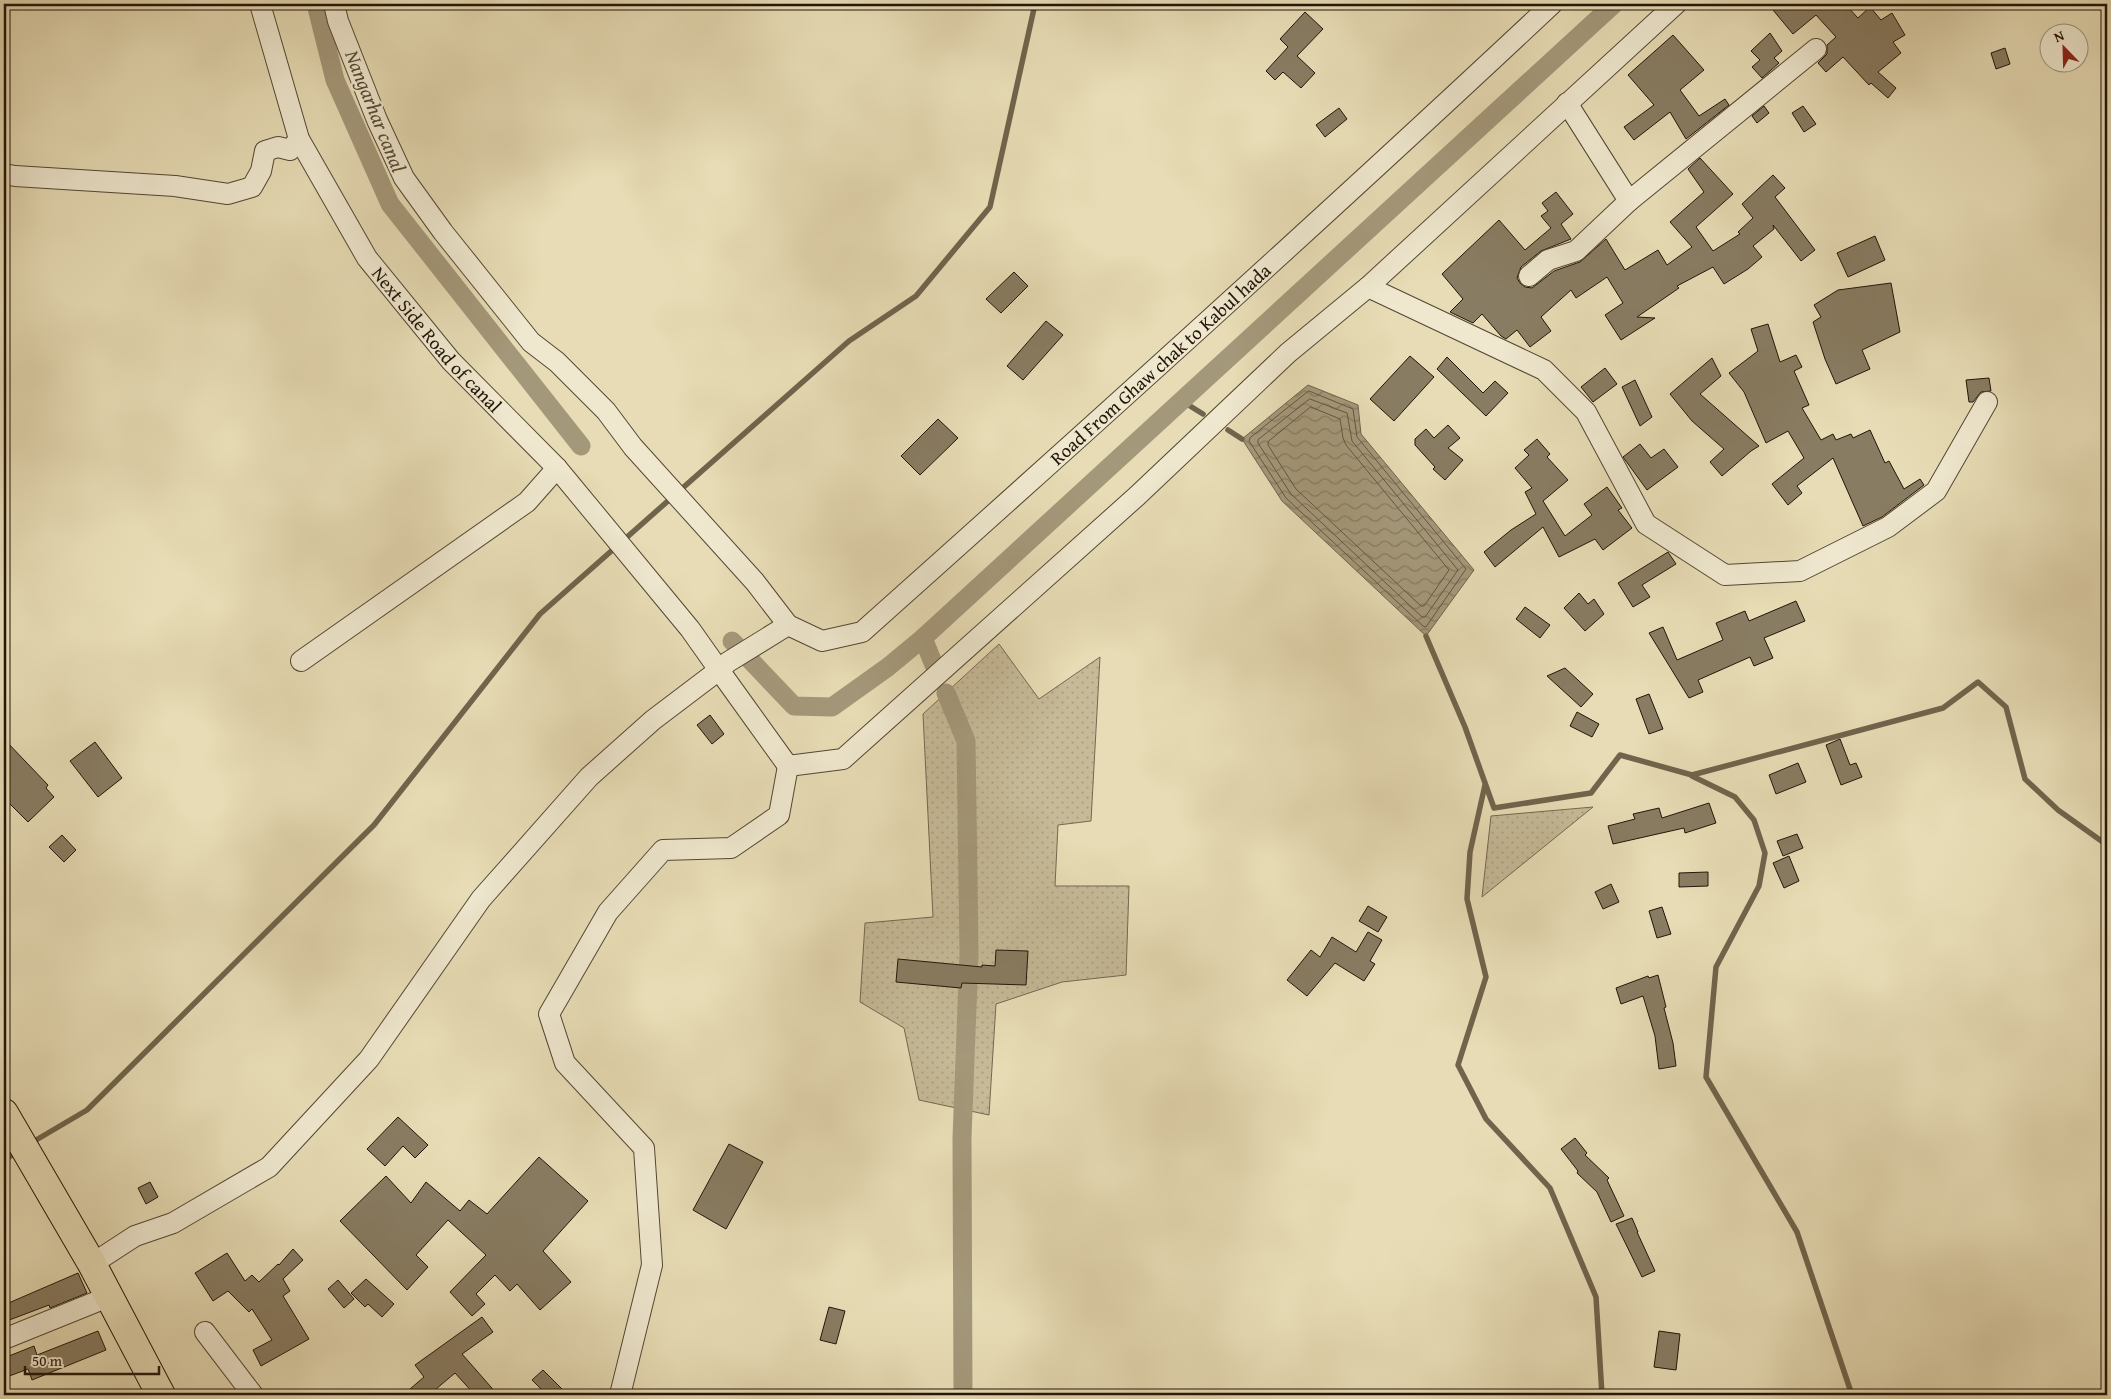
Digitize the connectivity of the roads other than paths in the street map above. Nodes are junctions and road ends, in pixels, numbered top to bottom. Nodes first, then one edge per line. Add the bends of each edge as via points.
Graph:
1 (260, 4) edge
2 (334, 4) edge
3 (1552, 4) edge
4 (1676, 4) edge
5 (1816, 49) dead end
6 (1567, 103) junction
7 (299, 139) junction
8 (4, 174) edge
9 (1629, 201) junction
10 (1529, 276) dead end
11 (1368, 287) junction
12 (1987, 402) dead end
13 (557, 468) junction
14 (780, 629) junction
15 (301, 661) dead end
16 (723, 666) junction
17 (788, 766) junction
18 (4, 1113) edge
19 (92, 1264) junction
20 (108, 1296) junction
21 (206, 1332) dead end
22 (4, 1339) edge
23 (161, 1395) edge
24 (253, 1395) edge
25 (620, 1395) edge

1 - 7 street, Next Side Road of canal
2 - 14 street, Road From Ghaw chak to Kabul hada via 377,120 404,178 531,342 557,362 606,410 632,447 756,582
3 - 14 street, Road From Ghaw chak to Kabul hada via 1355,188 862,632 822,641
4 - 6 street
5 - 9 street
6 - 9 street
6 - 11 street
7 - 8 street via 290,150 278,147 265,150 252,188 228,194 175,186
7 - 13 street, Next Side Road of canal via 367,258 451,362
9 - 10 street via 1576,251 1548,260
11 - 12 street via 1544,370 1586,412 1646,524 1725,575 1800,571 1888,528 1936,491
11 - 17 street via 1288,353 1137,496 843,759
13 - 15 street via 527,502
13 - 16 street, Next Side Road of canal
14 - 16 street
16 - 17 street, Next Side Road of canal
16 - 19 street via 653,720 588,777 481,898 369,1059 269,1167 173,1223 135,1236
17 - 25 street via 779,815 732,848 662,850 608,912 549,1014 565,1063 644,1148 652,1265
18 - 19 highway
19 - 20 highway
20 - 22 street
20 - 23 highway
21 - 24 street

